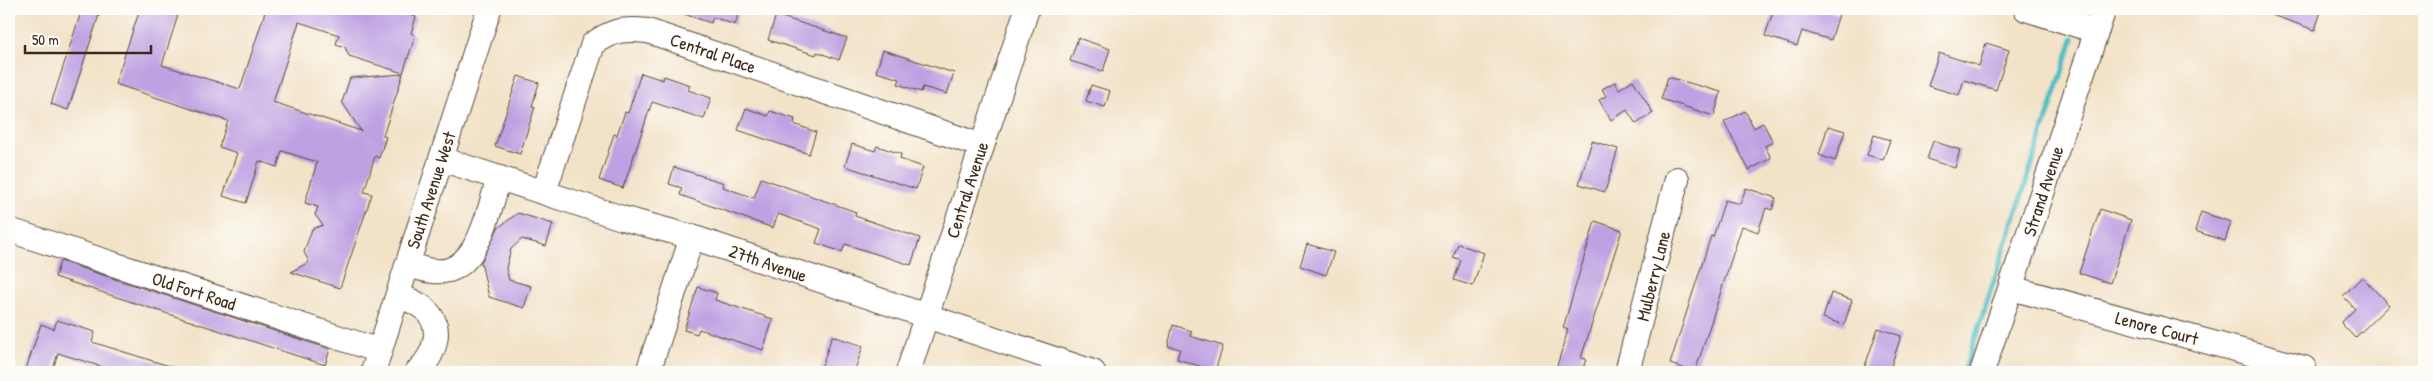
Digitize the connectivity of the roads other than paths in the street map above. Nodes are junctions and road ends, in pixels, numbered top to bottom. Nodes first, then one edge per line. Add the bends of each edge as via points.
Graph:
1 (489, 9) edge
2 (1027, 9) edge
3 (2026, 9) edge
4 (2104, 9) edge
5 (2096, 31) junction
6 (982, 146) junction
7 (441, 159) junction
8 (499, 178) junction
9 (1678, 179) dead end
10 (544, 192) junction
11 (9, 230) edge
12 (692, 237) junction
13 (407, 265) junction
14 (2011, 288) junction
15 (398, 295) junction
16 (926, 317) junction
17 (376, 361) edge
18 (2304, 368) dead end
19 (417, 372) edge
20 (648, 372) edge
21 (908, 372) edge
22 (1093, 372) edge
23 (1627, 372) edge
24 (1982, 372) edge

1 - 7 street, South Avenue West
2 - 6 street, Central Avenue
3 - 5 street
4 - 5 street, Strand Avenue
5 - 14 street, Strand Avenue
6 - 10 street, Central Place via 648,31 625,28 610,32 593,44
6 - 16 street, Central Avenue
7 - 8 street, 27th Avenue
7 - 13 street, South Avenue West
8 - 10 street, 27th Avenue
8 - 13 street via 484,227 463,263 448,270 429,271
9 - 23 street, Mulberry Lane
10 - 12 street, 27th Avenue
11 - 17 street, Old Fort Road
12 - 16 street, 27th Avenue
12 - 20 street
13 - 15 street, South Avenue West
14 - 18 street, Lenore Court
14 - 24 street, Strand Avenue
15 - 17 street, South Avenue West
15 - 19 street via 420,306 434,325 437,338 433,352
16 - 21 street, Central Avenue
16 - 22 street, 27th Avenue

